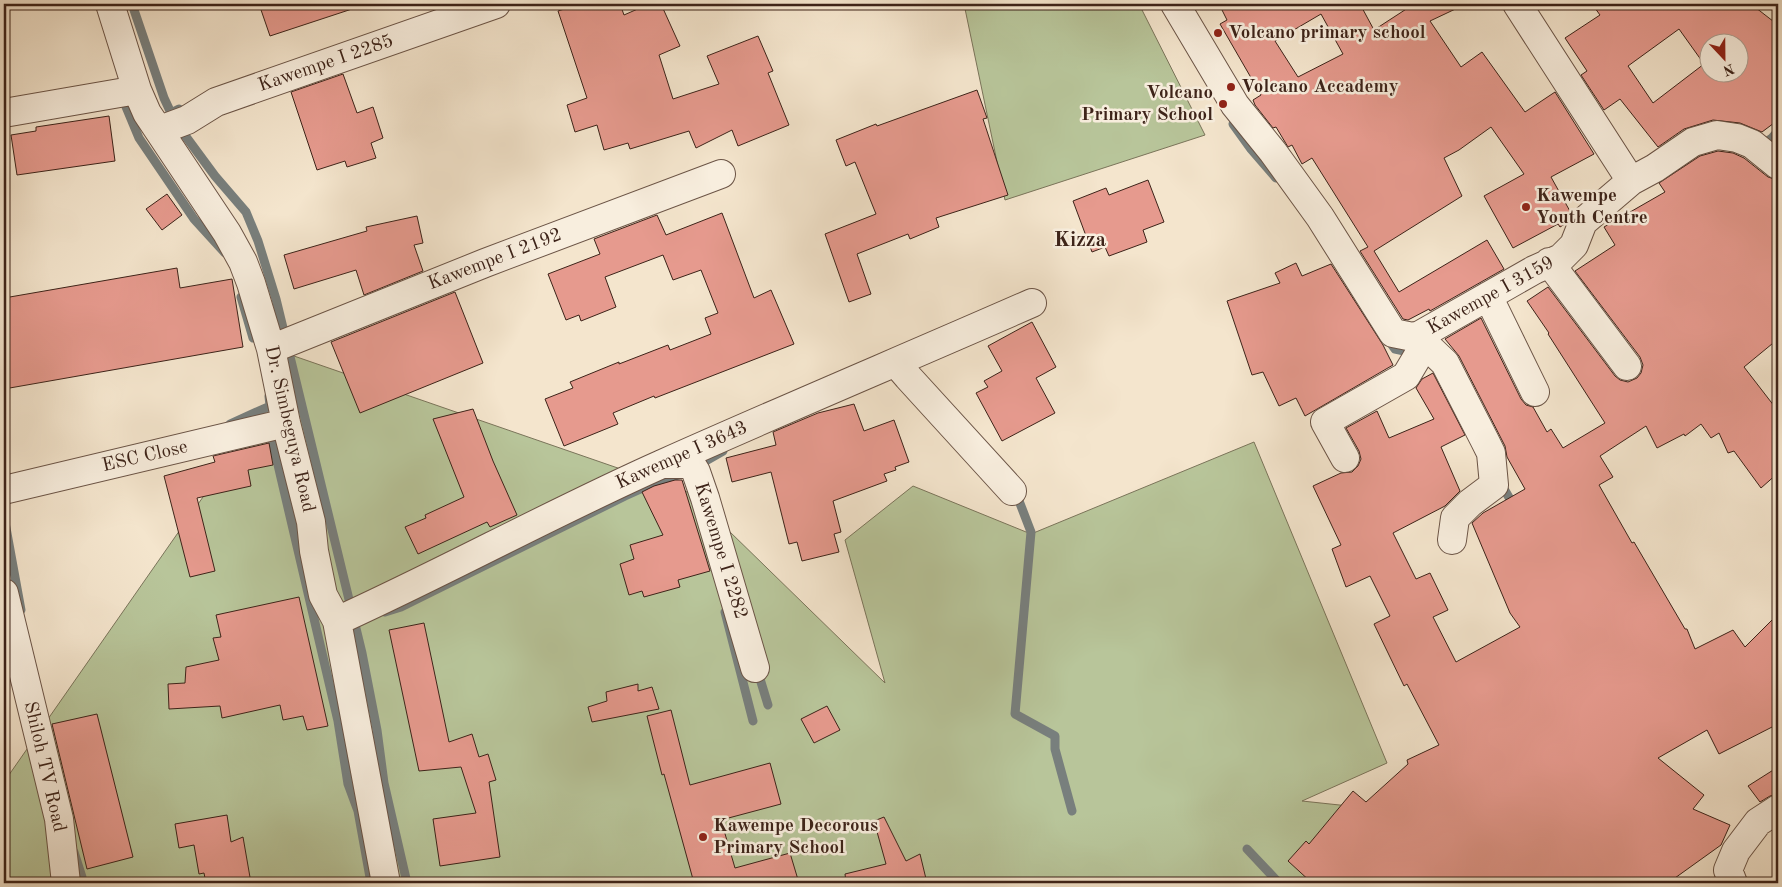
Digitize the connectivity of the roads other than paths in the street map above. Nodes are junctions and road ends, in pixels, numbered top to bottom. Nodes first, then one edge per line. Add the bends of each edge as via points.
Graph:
1 (110, 4) edge
2 (496, 4) edge
3 (1176, 4) edge
4 (1518, 4) edge
5 (136, 90) junction
6 (4, 113) edge
7 (160, 130) junction
8 (1775, 155) edge
9 (721, 174) dead end
10 (1631, 181) junction
11 (1549, 262) junction
12 (1488, 296) junction
13 (1032, 303) dead end
14 (1422, 339) junction
15 (271, 349) junction
16 (896, 363) junction
17 (1627, 366) dead end
18 (1535, 392) dead end
19 (286, 423) junction
20 (1345, 458) dead end
21 (662, 464) junction
22 (4, 490) edge
23 (1012, 491) dead end
24 (1452, 540) dead end
25 (4, 593) edge
26 (337, 621) junction
27 (755, 668) dead end
28 (1778, 809) edge
29 (66, 883) edge
30 (386, 883) edge
31 (1733, 883) edge

1 - 5 street, Dr. Simbeguya Road
2 - 7 street, Kawempe I 2285 via 216,102 187,120
3 - 14 street, Kawempe I 3159 via 1235,104 1320,217 1393,333
4 - 10 street
5 - 6 street
5 - 7 street, Dr. Simbeguya Road
7 - 15 street, Dr. Simbeguya Road via 243,262
8 - 10 street, Kawempe I 3159 via 1737,138 1718,136 1693,142
9 - 15 street, Kawempe I 2192 via 485,262
10 - 11 street, Kawempe I 3159 via 1584,222 1577,240 1561,258
11 - 12 street, Kawempe I 3159
11 - 17 street
12 - 14 street, Kawempe I 3159
12 - 18 street
13 - 16 street, Kawempe I 3643
14 - 20 street via 1406,376 1325,422
14 - 24 street via 1446,363 1491,453 1494,485 1470,502 1455,518
15 - 19 street, Dr. Simbeguya Road
16 - 21 street, Kawempe I 3643
16 - 23 street
19 - 22 street, ESC Close
19 - 26 street, Dr. Simbeguya Road via 311,522 323,596
21 - 26 street, Kawempe I 3643
21 - 27 street, Kawempe I 2282 via 691,464 696,472
25 - 29 street, Shiloh TV Road via 59,819
26 - 30 street, Dr. Simbeguya Road
28 - 31 street via 1758,822 1736,851 1728,870

